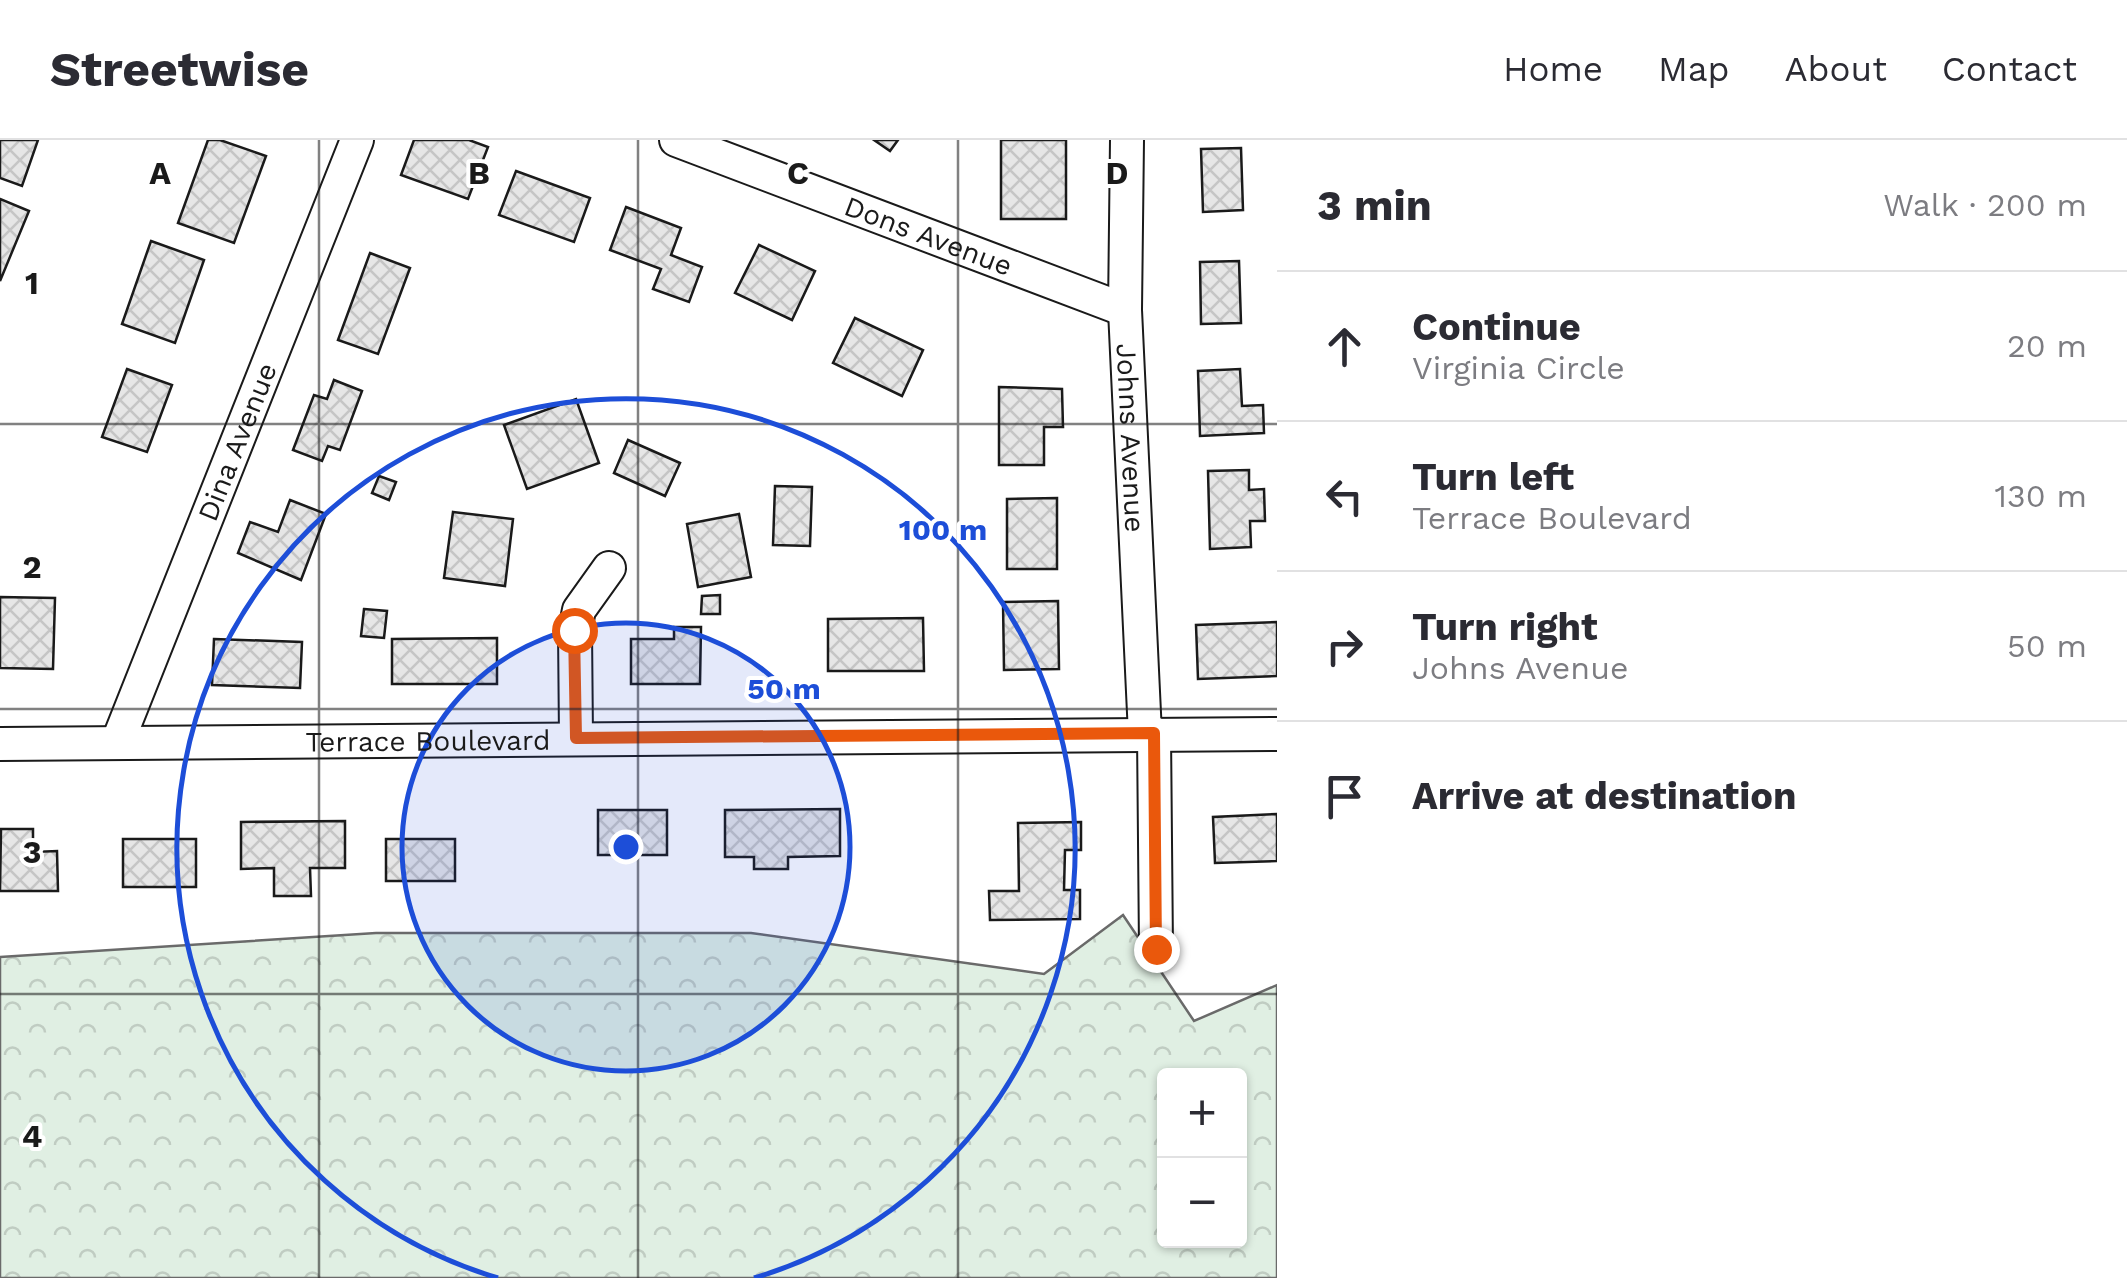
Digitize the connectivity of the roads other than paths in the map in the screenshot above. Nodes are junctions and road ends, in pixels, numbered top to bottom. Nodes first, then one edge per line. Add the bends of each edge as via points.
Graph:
1 (356, 140) edge
2 (676, 140) edge
3 (1127, 140) edge
4 (1125, 310) junction
5 (609, 568) dead end
6 (1150, 734) junction
7 (1277, 734) edge
8 (576, 738) junction
9 (118, 741) junction
10 (0, 744) edge
11 (1156, 949) dead end

1 - 9 street, Dina Avenue
2 - 4 street, Dons Avenue
3 - 4 street, Johns Avenue
4 - 6 street, Johns Avenue
5 - 8 street via 579,610 574,630
6 - 7 street, Terrace Boulevard
6 - 8 street, Terrace Boulevard
6 - 11 street, Johns Avenue
8 - 9 street, Terrace Boulevard
9 - 10 street, Terrace Boulevard

